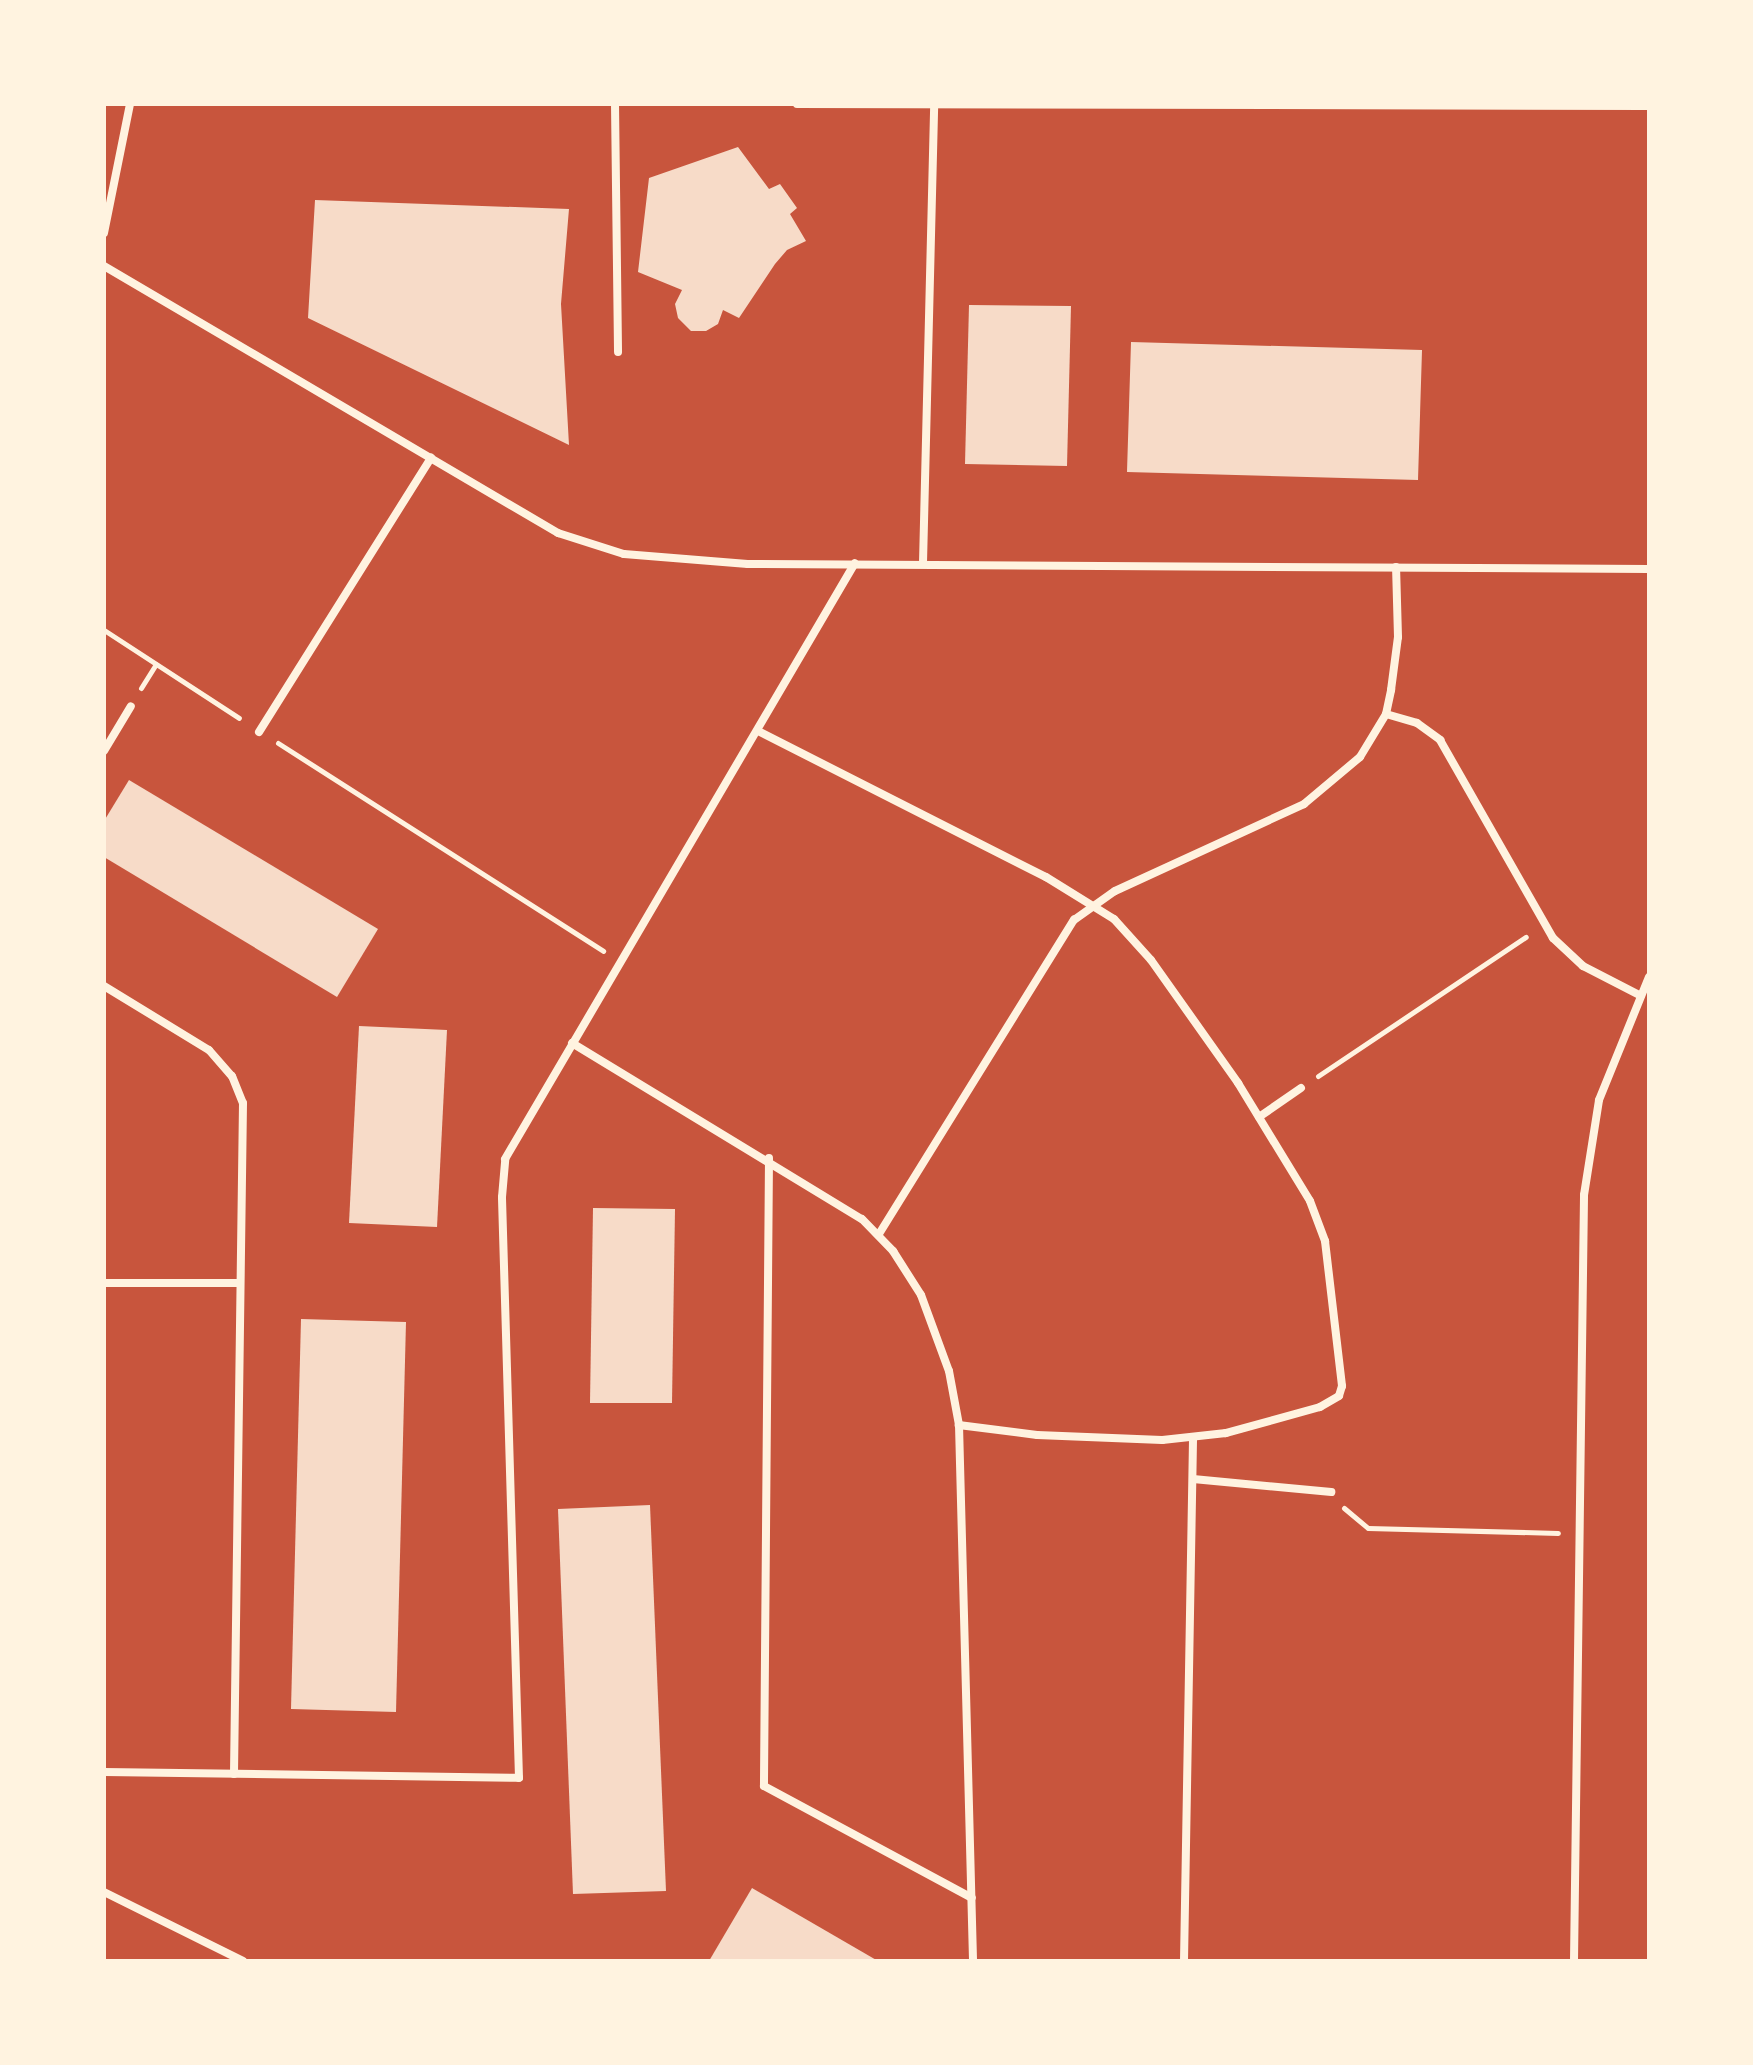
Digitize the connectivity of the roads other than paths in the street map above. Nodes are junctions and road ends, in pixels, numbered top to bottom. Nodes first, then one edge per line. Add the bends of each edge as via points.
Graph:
1 (130, 104) edge
2 (615, 104) edge
3 (797, 104) edge
4 (934, 104) edge
5 (1649, 106) edge
6 (104, 233) edge
7 (104, 266) edge
8 (618, 352) dead end
9 (431, 458) junction
10 (855, 563) junction
11 (923, 563) junction
12 (1396, 567) junction
13 (1649, 569) edge
14 (131, 706) dead end
15 (1386, 714) junction
16 (758, 731) junction
17 (259, 732) road end
18 (104, 751) edge
19 (1092, 904) junction
20 (1649, 977) edge
21 (104, 986) edge
22 (1641, 996) junction
23 (572, 1043) junction
24 (1301, 1088) road end
25 (1259, 1117) junction
26 (769, 1158) junction
27 (879, 1234) junction
28 (104, 1283) edge
29 (238, 1283) junction
30 (959, 1425) junction
31 (1193, 1438) junction
32 (1193, 1479) junction
33 (1331, 1492) road end
34 (104, 1772) edge
35 (234, 1774) junction
36 (104, 1892) edge
37 (972, 1898) junction
38 (243, 1961) edge
39 (973, 1961) edge
40 (1184, 1961) edge
41 (1574, 1961) edge

1 - 6 street
2 - 8 street
3 - 4 street
4 - 5 street
4 - 11 street
7 - 9 street
9 - 10 street via 558,533 599,548 682,561
9 - 17 street
10 - 11 street
10 - 16 street
11 - 12 street
12 - 13 street
12 - 15 street via 1398,637
14 - 18 street
15 - 19 street via 1360,757 1304,804
15 - 22 street via 1417,723 1440,740 1542,925 1583,966
16 - 19 street
16 - 23 street
19 - 25 street via 1114,919 1151,960
19 - 27 street via 1058,940
20 - 22 street
21 - 29 street via 196,1039 221,1062 239,1090 243,1103
22 - 41 street via 1599,1100 1586,1169
23 - 26 street
23 - 35 street via 509,1148 502,1184 519,1778
24 - 25 street
25 - 31 street via 1319,1221 1342,1386 1339,1396 1320,1407
26 - 27 street
26 - 37 street via 764,1786
27 - 30 street via 907,1271 931,1318
28 - 29 street
29 - 35 street
30 - 31 street via 1097,1439
30 - 37 street
31 - 32 street
32 - 33 street
32 - 40 street
34 - 35 street
36 - 38 street
37 - 39 street

